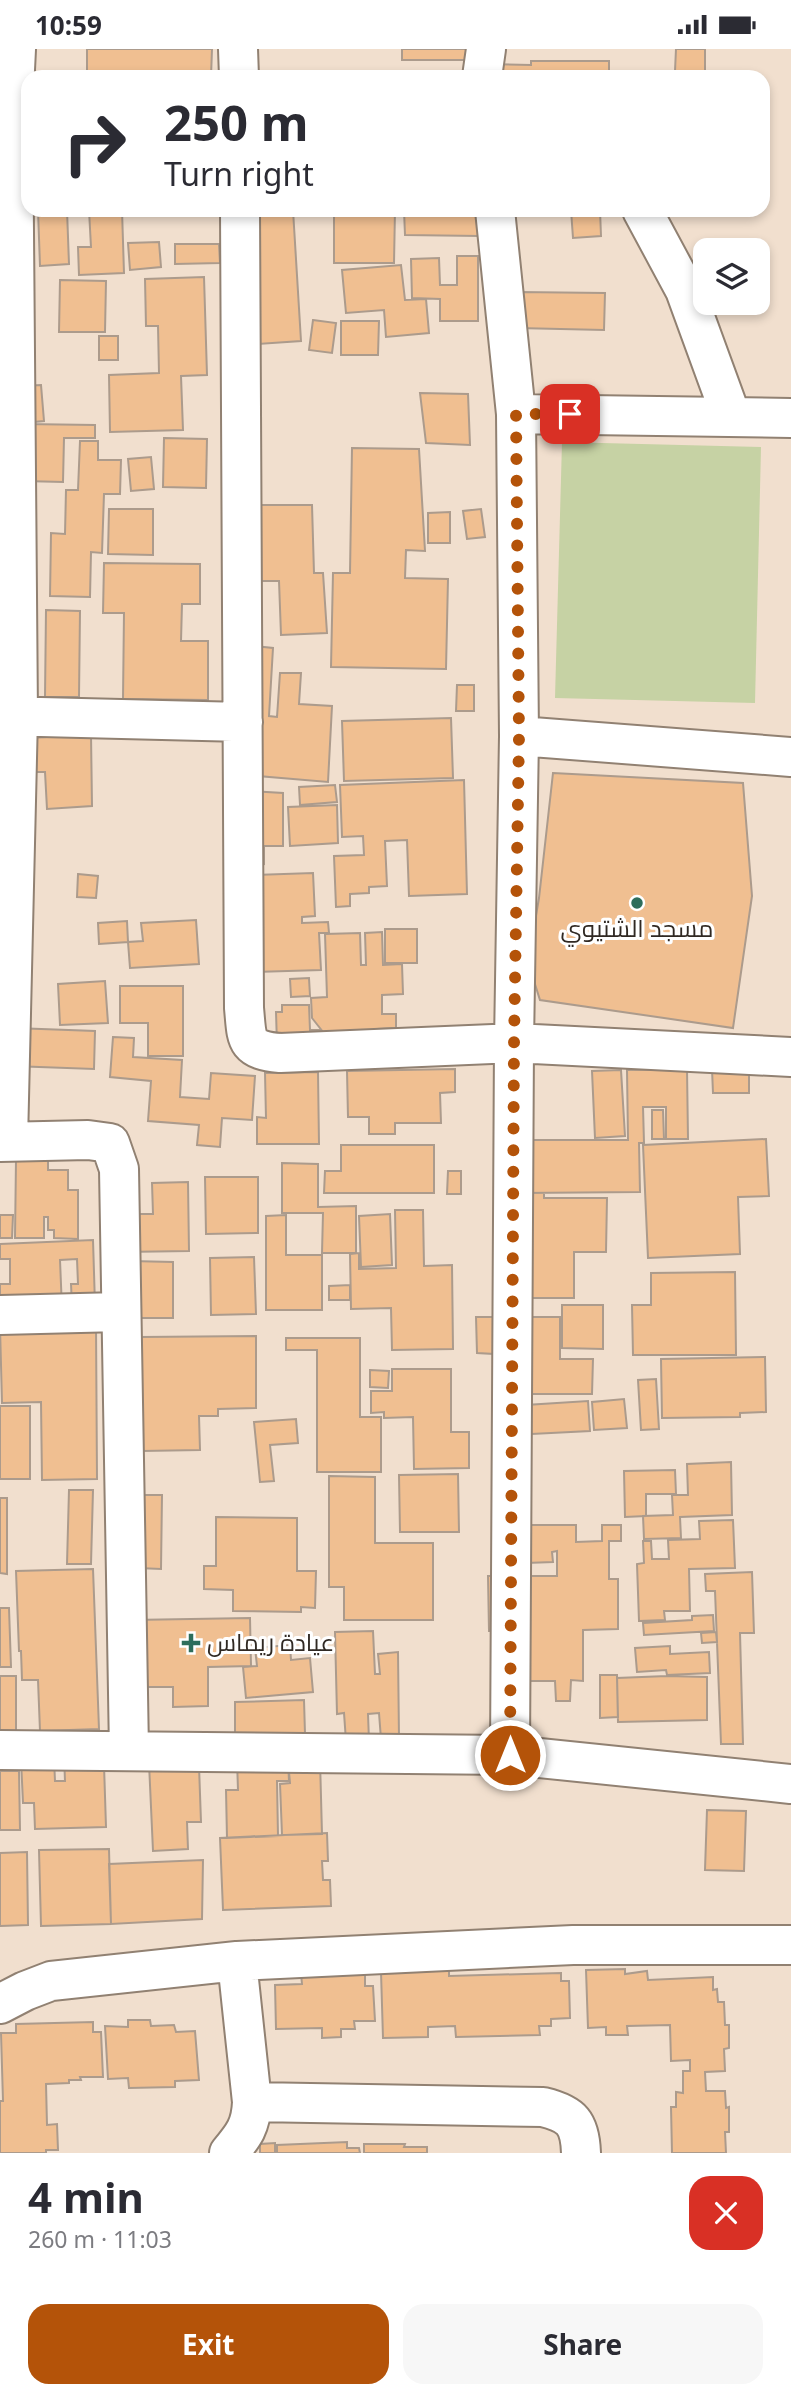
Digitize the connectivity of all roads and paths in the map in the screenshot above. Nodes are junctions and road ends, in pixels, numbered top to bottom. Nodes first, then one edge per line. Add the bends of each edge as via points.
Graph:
1 (16, 49) edge
2 (238, 49) edge
3 (486, 49) edge
4 (239, 70) edge
5 (483, 70) edge
6 (14, 112) edge
7 (240, 217) edge
8 (496, 217) edge
9 (646, 217) edge
10 (516, 414) junction
11 (731, 416) junction
12 (791, 418) edge
13 (9, 716) edge
14 (243, 722) junction
15 (519, 736) junction
16 (791, 757) edge
17 (514, 1044) junction
18 (791, 1057) edge
19 (4, 1142) edge
20 (120, 1312) junction
21 (0, 1315) edge
22 (0, 1750) edge
23 (130, 1751) junction
24 (510, 1755) junction
25 (791, 1784) edge
26 (791, 1945) edge
27 (237, 1961) junction
28 (0, 2004) edge
29 (252, 2102) junction
30 (229, 2153) edge
31 (581, 2153) edge

1 - 6 street
2 - 4 street
3 - 5 street
6 - 13 street
7 - 14 street
8 - 10 street
9 - 11 street via 685,290
10 - 11 street
10 - 15 street
11 - 12 street
13 - 14 street
13 - 19 street
14 - 17 street via 244,1008 252,1045 262,1052 280,1053
15 - 16 street
15 - 17 street
17 - 18 street
17 - 24 street
19 - 20 street via 110,1143 119,1169
20 - 21 street
20 - 23 street
22 - 23 street
23 - 24 street
24 - 25 street
26 - 27 street via 573,1945
27 - 28 street via 51,1981
27 - 29 street
29 - 30 street via 246,2133
29 - 31 street via 543,2107 568,2116 578,2128

